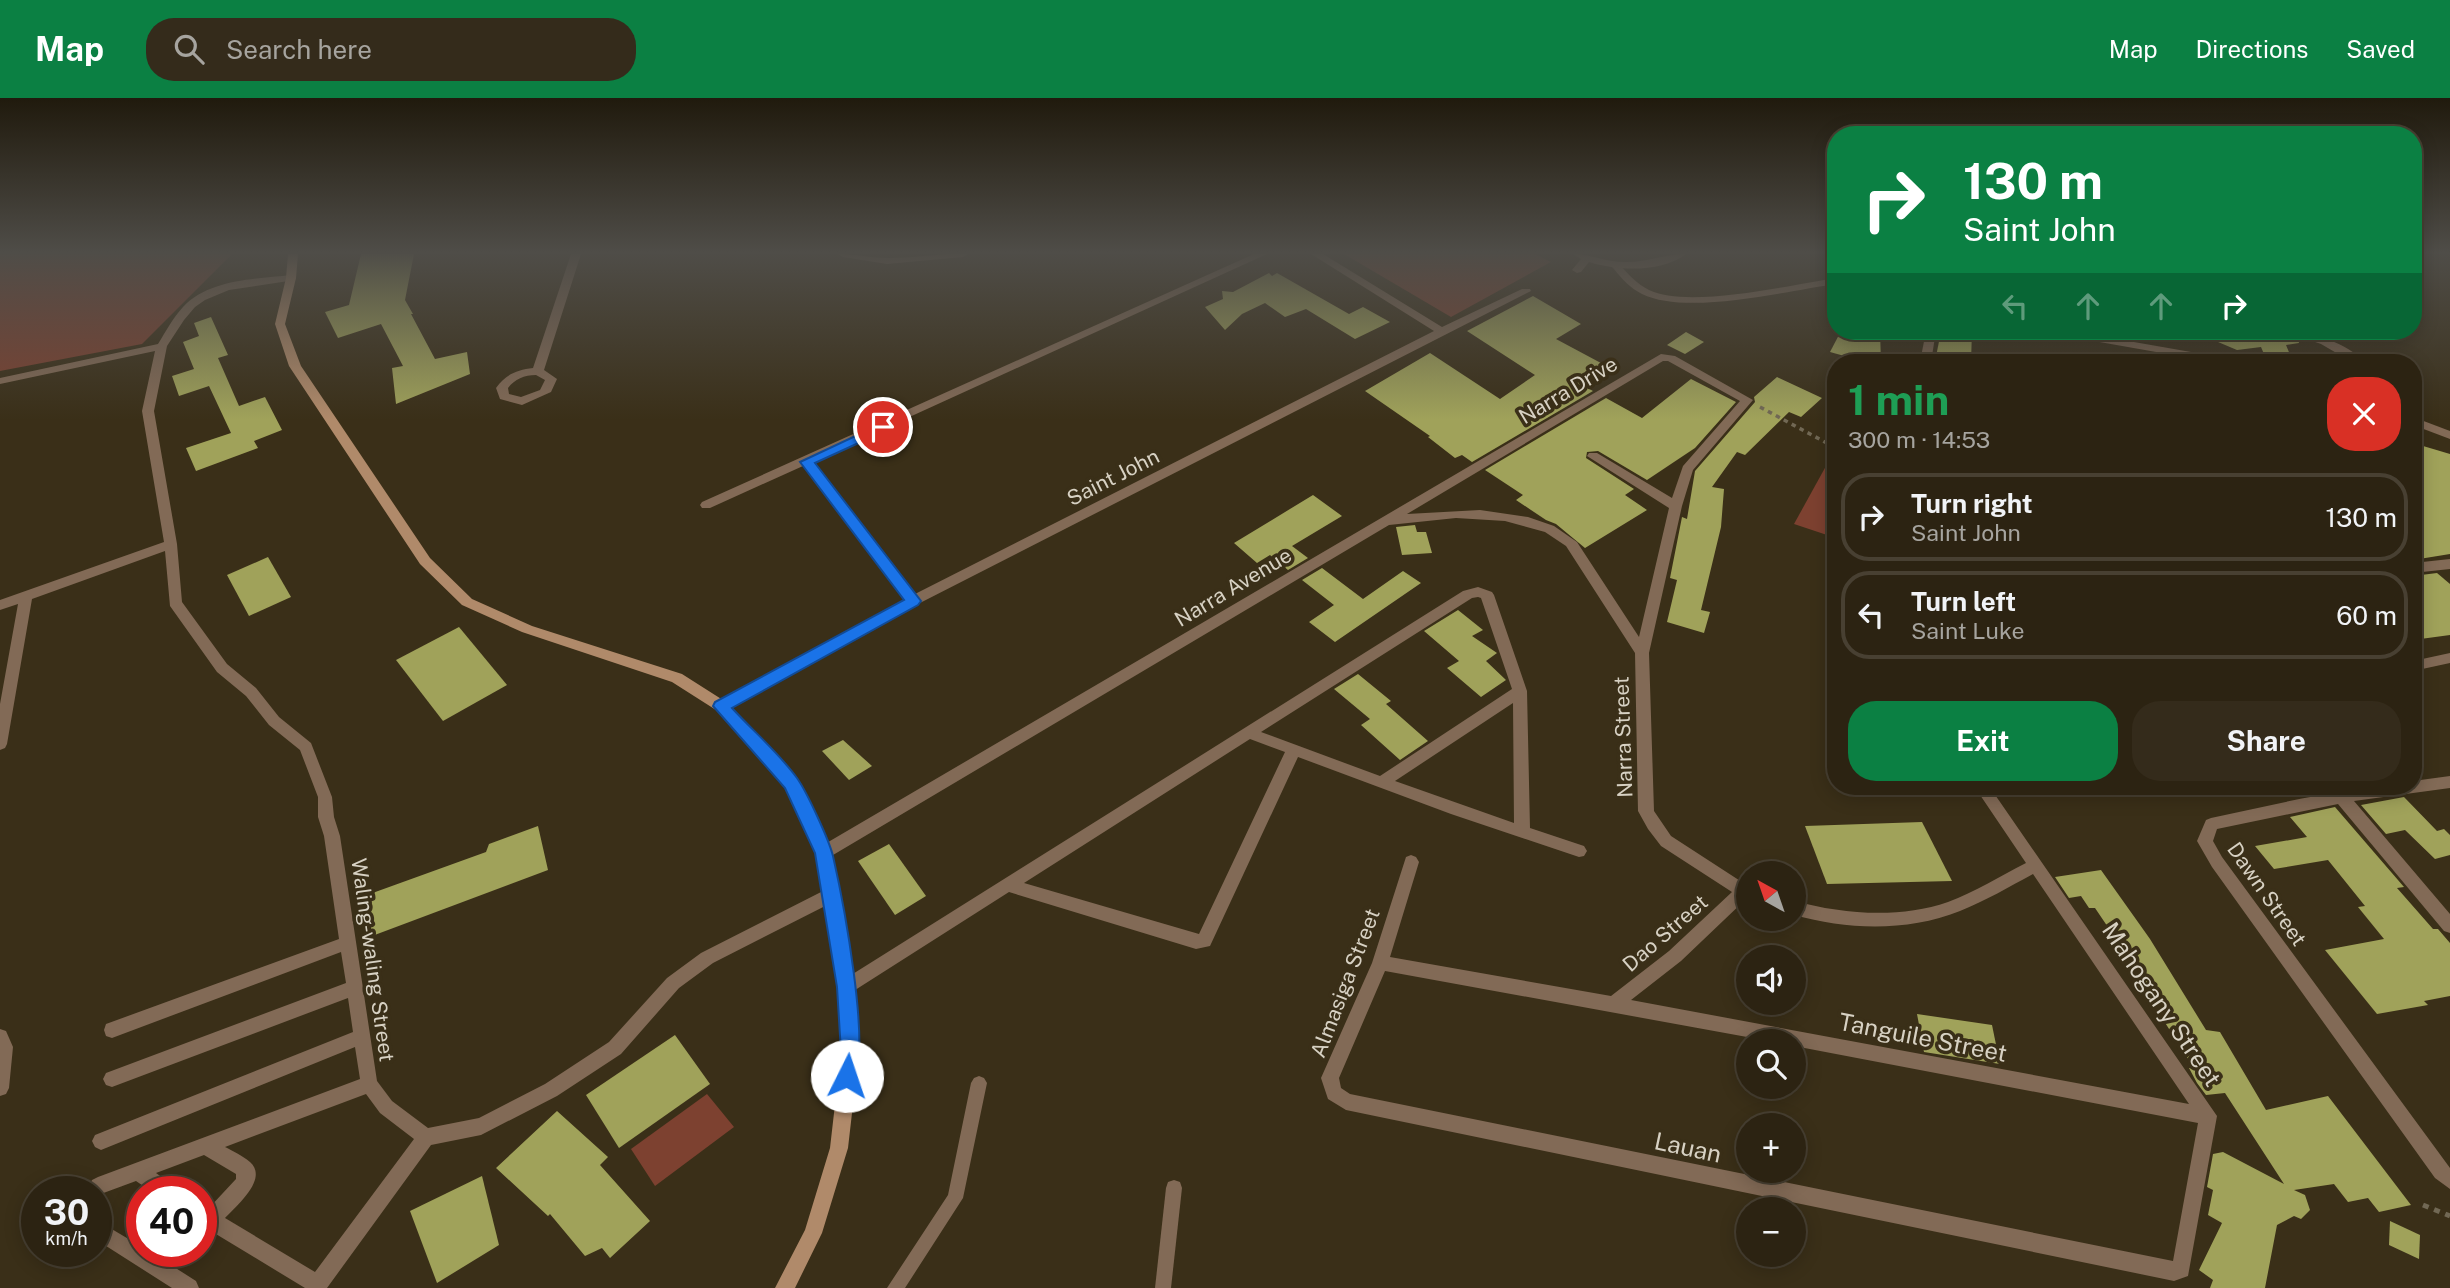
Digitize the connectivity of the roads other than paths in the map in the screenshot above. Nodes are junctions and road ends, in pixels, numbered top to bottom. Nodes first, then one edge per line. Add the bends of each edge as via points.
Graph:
1 (187, 310) edge
2 (283, 310) edge
3 (558, 310) edge
4 (1141, 310) edge
5 (1406, 310) edge
6 (1487, 310) edge
7 (1441, 331) junction
8 (2096, 340) edge
9 (2319, 340) edge
10 (162, 346) junction
11 (2161, 354) edge
12 (2346, 354) edge
13 (538, 372) dead end
14 (0, 381) edge
15 (2422, 424) edge
16 (2450, 435) edge
17 (1593, 456) dead end
18 (807, 462) junction
19 (706, 505) dead end
20 (1676, 506) junction
21 (1386, 521) junction
22 (171, 544) junction
23 (2450, 564) edge
24 (2422, 567) edge
25 (26, 596) junction
26 (913, 601) junction
27 (0, 605) edge
28 (1642, 653) junction
29 (2450, 658) edge
30 (2422, 664) edge
31 (1520, 691) junction
32 (721, 706) junction
33 (1249, 733) junction
34 (0, 744) edge
35 (1294, 749) junction
36 (1382, 782) junction
37 (2450, 782) edge
38 (2422, 786) edge
39 (1988, 795) edge
40 (2355, 795) edge
41 (2340, 797) junction
42 (1522, 831) junction
43 (1578, 851) dead end
44 (823, 853) junction
45 (1411, 862) dead end
46 (2037, 865) junction
47 (1008, 884) junction
48 (1736, 887) edge
49 (829, 896) junction
50 (1736, 901) edge
51 (1806, 912) edge
52 (2450, 926) edge
53 (347, 943) junction
54 (1380, 963) junction
55 (846, 987) junction
56 (353, 988) junction
57 (1614, 1004) junction
58 (112, 1030) dead end
59 (1, 1037) edge
60 (360, 1037) junction
61 (1330, 1078) joint
62 (112, 1079) dead end
63 (979, 1083) dead end
64 (369, 1084) junction
65 (0, 1088) edge
66 (2208, 1116) junction
67 (426, 1137) junction
68 (101, 1141) dead end
69 (205, 1145) junction
70 (138, 1171) junction
71 (145, 1176) edge
72 (2450, 1180) edge
73 (112, 1181) edge
74 (1174, 1188) dead end
75 (217, 1207) edge
76 (217, 1224) edge
77 (112, 1238) edge
78 (2174, 1271) joint
79 (317, 1286) edge
80 (188, 1288) edge
81 (785, 1288) edge
82 (895, 1288) edge
83 (1163, 1288) edge

1 - 10 street
2 - 32 street via 280,324 296,366 425,561 467,602 527,629 677,678
3 - 13 street
4 - 18 street
5 - 7 street
6 - 7 street, Saint John
7 - 26 street, Saint John
8 - 11 street
9 - 12 street
10 - 14 street
10 - 22 street, Waling-waling Street via 148,411
15 - 16 street
17 - 20 street
18 - 19 street
18 - 26 street
20 - 21 street, Narra Drive via 1687,469 1747,400 1671,358 1661,357
20 - 28 street
21 - 28 street, Narra Avenue via 1435,514 1487,514 1536,524 1569,541
21 - 44 street, Narra Avenue
22 - 25 street
22 - 53 street, Waling-waling Street via 175,603 222,668 306,747 325,797
23 - 24 street
25 - 27 street
25 - 34 street
26 - 32 street, Saint John
28 - 48 street, Narra Street via 1646,811 1665,841
29 - 30 street
31 - 33 street via 1486,595 1478,592 1468,594
31 - 36 street
31 - 42 street
32 - 44 street via 792,784
33 - 35 street
33 - 47 street
35 - 36 street
35 - 47 street via 1204,941
36 - 42 street
37 - 38 street, Dawn Street
39 - 46 street, Mahogany Street
40 - 41 street, Dawn Street
41 - 52 street
41 - 72 street, Dawn Street via 2211,824 2206,841 2432,1161
42 - 43 street
44 - 49 street
45 - 54 street, Almasiga Street
46 - 51 street via 1946,910 1879,921
46 - 66 street, Mahogany Street
47 - 55 street
49 - 55 street
49 - 67 street via 707,958 673,983 615,1048 551,1090 481,1126
50 - 57 street, Dao Street
53 - 56 street, Waling-waling Street
53 - 58 street
54 - 57 street, Tanguile Street
54 - 61 street, Almasiga Street
55 - 81 street via 850,1052 839,1148 813,1233
56 - 60 street, Waling-waling Street
56 - 62 street
57 - 66 street, Tanguile Street
59 - 65 street
60 - 64 street, Waling-waling Street
60 - 68 street
61 - 78 street, Lauan via 1334,1093 1346,1102
63 - 82 lane via 956,1198
64 - 67 street, Waling-waling Street via 386,1107
64 - 69 street
66 - 78 street, Mahogany Street via 2184,1263
67 - 79 street
69 - 70 street
69 - 75 street via 245,1169 247,1175 245,1183
70 - 71 street
70 - 73 street
74 - 83 lane
76 - 79 street
77 - 80 street

